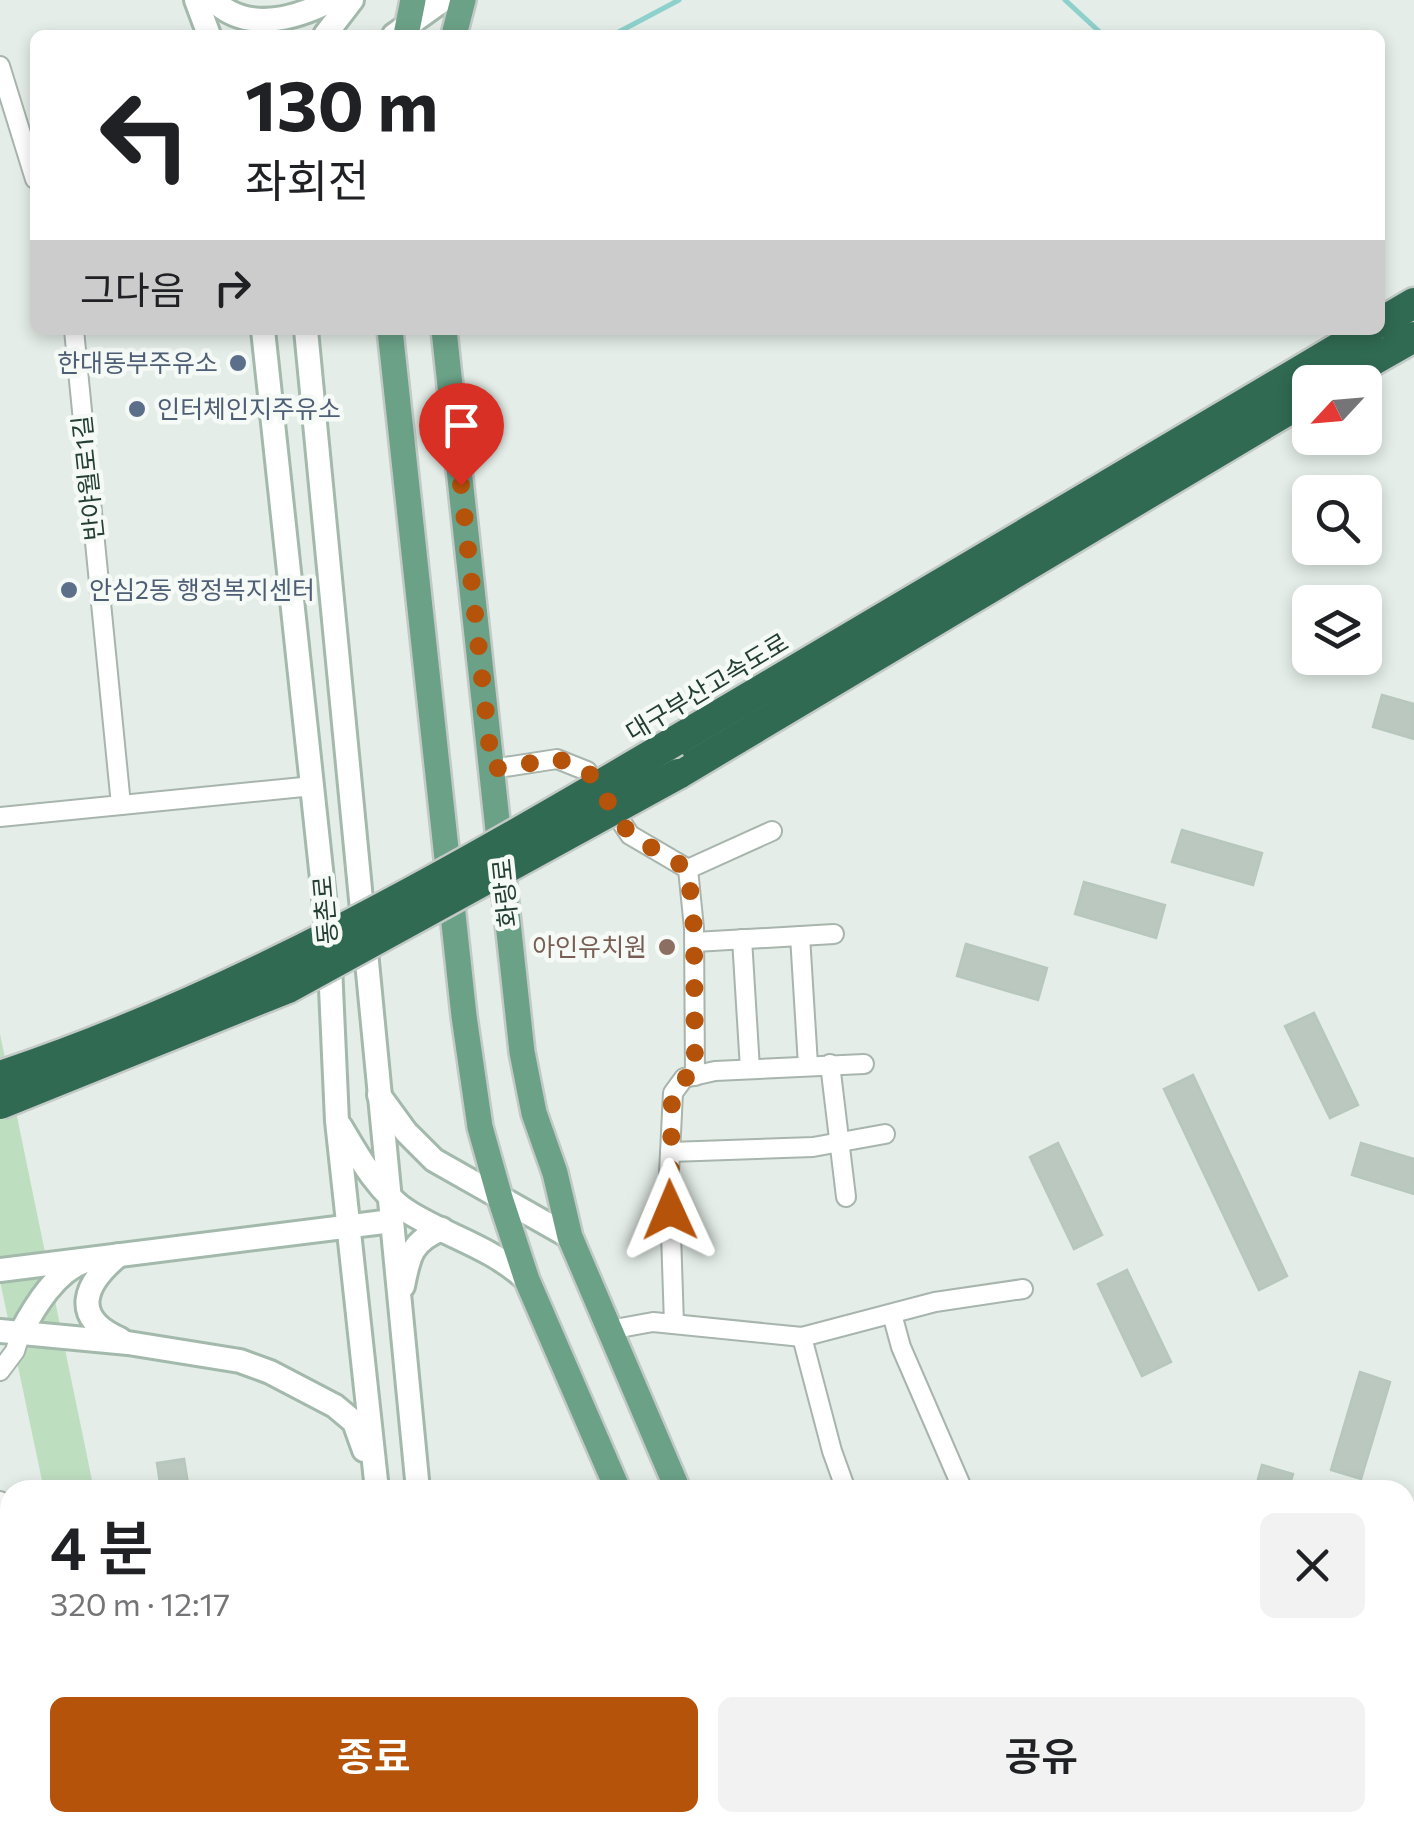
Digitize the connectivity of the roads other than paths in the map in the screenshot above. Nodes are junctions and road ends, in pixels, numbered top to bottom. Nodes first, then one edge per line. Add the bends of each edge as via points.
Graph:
1 (196, 0) edge
2 (212, 0) edge
3 (332, 0) edge
4 (352, 0) edge
5 (443, 0) edge
6 (463, 0) edge
7 (405, 23) edge
8 (207, 30) edge
9 (329, 30) edge
10 (455, 30) edge
11 (0, 66) edge
12 (30, 164) edge
13 (1414, 303) edge
14 (74, 335) edge
15 (264, 335) edge
16 (306, 335) edge
17 (391, 335) edge
18 (445, 335) edge
19 (1363, 335) edge
20 (1395, 337) edge
21 (1328, 365) edge
22 (1358, 365) edge
23 (1292, 391) edge
24 (1292, 392) edge
25 (492, 769) junction
26 (313, 786) junction
27 (121, 805) junction
28 (0, 817) edge
29 (772, 832) dead end
30 (688, 869) junction
31 (834, 934) dead end
32 (800, 936) junction
33 (742, 940) junction
34 (694, 942) junction
35 (830, 1064) junction
36 (864, 1064) dead end
37 (808, 1065) junction
38 (750, 1069) junction
39 (0, 1076) edge
40 (695, 1076) junction
41 (378, 1093) junction
42 (0, 1104) edge
43 (337, 1120) junction
44 (885, 1134) dead end
45 (838, 1142) junction
46 (670, 1152) junction
47 (389, 1194) junction
48 (500, 1198) junction
49 (846, 1198) dead end
50 (392, 1221) junction
51 (348, 1226) junction
52 (442, 1229) junction
53 (570, 1237) junction
54 (121, 1252) junction
55 (98, 1256) junction
56 (0, 1270) edge
57 (526, 1280) junction
58 (1023, 1289) dead end
59 (400, 1304) junction
60 (892, 1314) junction
61 (674, 1324) junction
62 (609, 1330) junction
63 (10, 1332) edge
64 (802, 1337) junction
65 (128, 1343) junction
66 (0, 1371) edge
67 (374, 1480) edge
68 (375, 1480) edge
69 (417, 1480) edge
70 (614, 1480) edge
71 (674, 1480) edge
72 (842, 1480) edge
73 (959, 1480) edge

1 - 8 main road
2 - 3 main road via 239,16 277,21
4 - 9 main road
5 - 7 main road
6 - 10 main road
11 - 12 street
13 - 20 highway
14 - 27 street, 반야월로1길
15 - 26 main road, 동촌로
16 - 41 main road
17 - 48 main road via 464,1016 480,1127
18 - 25 main road, 화랑로
19 - 21 highway, 대구부산고속도로
20 - 22 highway
23 - 39 highway, 대구부산고속도로, bridge via 465,865 253,975
24 - 42 highway, 대구부산고속도로, bridge via 678,774 288,988
25 - 30 street via 558,759 587,770 630,835
25 - 53 main road, 화랑로 via 522,1052
26 - 27 street
26 - 43 main road, 동촌로
27 - 28 street
29 - 30 street
30 - 34 street
31 - 32 street
32 - 33 street
32 - 37 street
33 - 34 street
33 - 38 street
34 - 40 street
35 - 36 street
35 - 37 street
35 - 45 street
37 - 38 street
38 - 40 street
40 - 46 street via 672,1093
41 - 47 main road
41 - 48 main road via 434,1160
43 - 47 main road
43 - 51 main road, 동촌로
44 - 45 street
45 - 46 street
45 - 49 street
46 - 61 street
47 - 50 main road
47 - 52 main road via 407,1212
48 - 53 main road
48 - 57 main road
50 - 51 main road
50 - 59 main road
51 - 54 main road
51 - 68 main road, 동촌로
52 - 57 main road
52 - 59 main road via 415,1246
53 - 62 main road, 화랑로
54 - 55 main road
54 - 65 main road via 91,1282 87,1297 94,1323
55 - 56 main road
55 - 63 main road via 60,1278
57 - 70 main road
58 - 60 street
59 - 69 main road
60 - 64 street
60 - 73 street
61 - 62 street
61 - 64 street
62 - 71 main road, 화랑로
63 - 65 main road
63 - 66 street via 15,1351
64 - 72 street
65 - 67 main road via 240,1361 302,1388 354,1422

